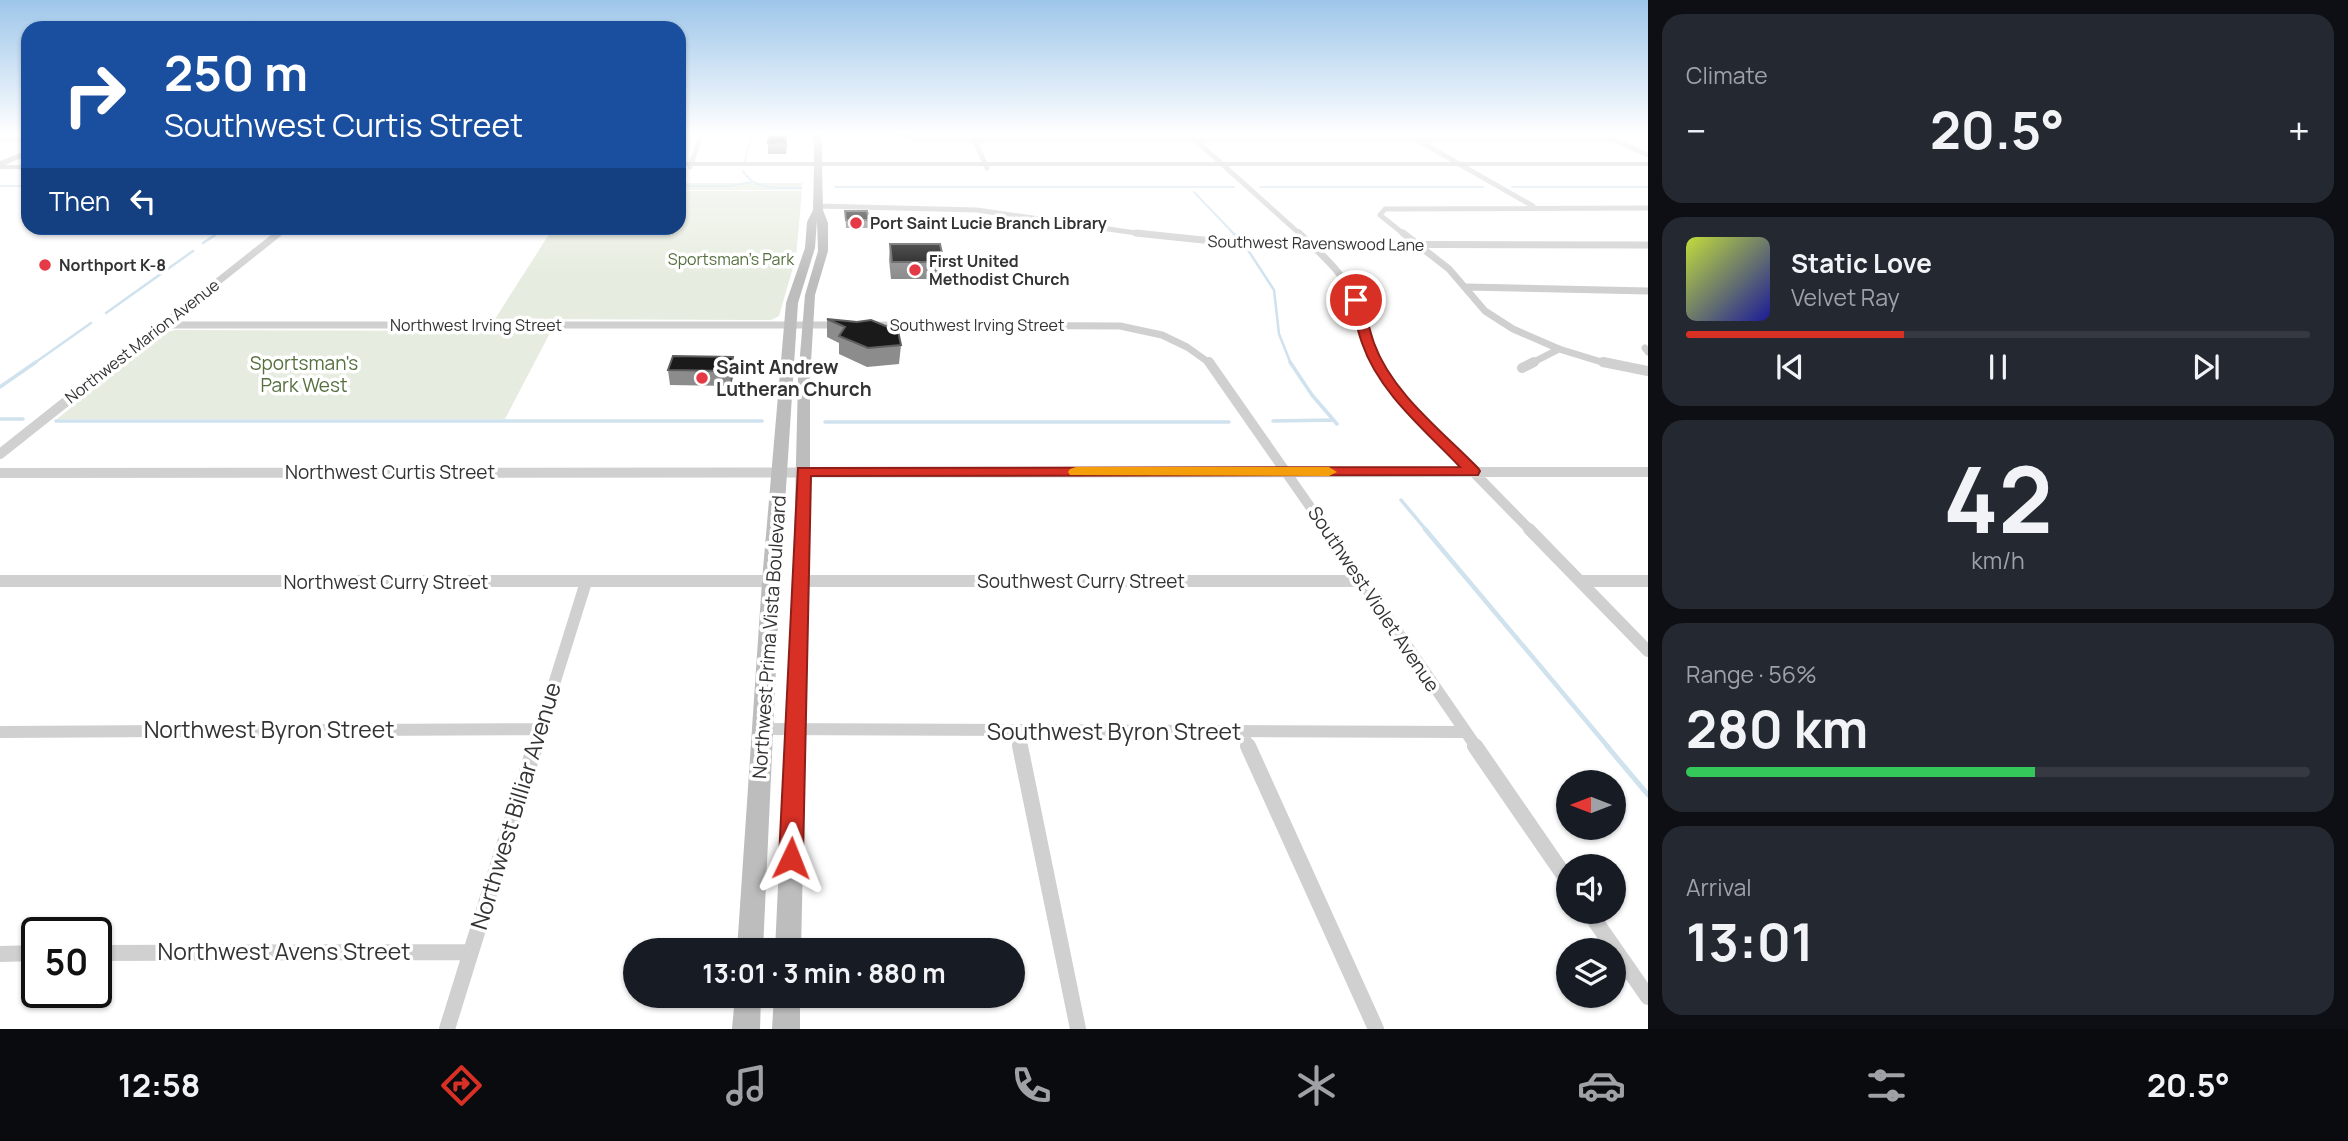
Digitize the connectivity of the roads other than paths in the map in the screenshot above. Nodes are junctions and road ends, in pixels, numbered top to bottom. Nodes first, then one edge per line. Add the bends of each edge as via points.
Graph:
1 (817, 183) edge
2 (1243, 183) edge
3 (1493, 183) edge
4 (1535, 207) junction
5 (818, 208) junction
6 (1648, 208) edge
7 (276, 235) edge
8 (1312, 245) junction
9 (1418, 245) junction
10 (1648, 245) edge
11 (1467, 287) junction
12 (1648, 291) edge
13 (162, 325) junction
14 (790, 325) junction
15 (808, 325) junction
16 (848, 325) edge
17 (861, 325) edge
18 (1163, 335) joint
19 (1559, 349) junction
20 (1522, 368) dead end
21 (1648, 371) edge
22 (0, 454) edge
23 (1473, 471) junction
24 (780, 472) junction
25 (804, 472) junction
26 (1288, 472) junction
27 (1648, 472) edge
28 (0, 473) edge
29 (0, 581) edge
30 (771, 581) junction
31 (801, 581) junction
32 (1362, 581) junction
33 (1580, 581) junction
34 (1648, 581) edge
35 (586, 582) junction
36 (1648, 651) edge
37 (539, 729) junction
38 (763, 729) junction
39 (795, 731) junction
40 (0, 732) edge
41 (1017, 732) junction
42 (1242, 732) junction
43 (1465, 732) junction
44 (1556, 864) edge
45 (1597, 924) edge
46 (751, 938) edge
47 (788, 938) edge
48 (471, 952) junction
49 (21, 953) edge
50 (112, 953) edge
51 (0, 954) edge
52 (1648, 997) edge
53 (747, 1008) edge
54 (787, 1008) edge
55 (447, 1029) edge
56 (746, 1029) edge
57 (786, 1029) edge
58 (1078, 1029) edge
59 (1376, 1029) edge

1 - 5 main road
2 - 8 street
3 - 4 street
4 - 6 street
4 - 9 street via 1380,213
5 - 8 street, Southwest Ravenswood Lane via 949,208 1185,240
5 - 14 main road, Northwest Prima Vista Boulevard
5 - 15 main road, Northwest Prima Vista Boulevard via 823,251 810,295
7 - 13 street, Northwest Marion Avenue
8 - 9 street, Southwest Ravenswood Lane
8 - 23 street via 1343,277 1356,300 1368,344 1401,398
9 - 10 street, Southwest Ravenswood Lane
9 - 11 street
11 - 12 street
11 - 19 street via 1485,311
13 - 14 street, Northwest Irving Street
13 - 22 street, Northwest Marion Avenue
14 - 15 street
14 - 24 main road, Northwest Prima Vista Boulevard
15 - 16 street
15 - 25 main road, Northwest Prima Vista Boulevard
17 - 18 street, Southwest Irving Street via 1102,325
18 - 26 street, Southwest Violet Avenue via 1188,345 1214,366
19 - 20 street
19 - 21 street
23 - 26 street, Northwest Curtis Street
23 - 27 street, Northwest Curtis Street
23 - 33 street
24 - 25 street, Northwest Curtis Street
24 - 28 street, Northwest Curtis Street
24 - 30 main road, Northwest Prima Vista Boulevard
25 - 26 street, Northwest Curtis Street
25 - 31 main road, Northwest Prima Vista Boulevard
26 - 32 street, Southwest Violet Avenue
29 - 35 street, Northwest Curry Street
30 - 35 street, Northwest Curry Street
30 - 38 main road, Northwest Prima Vista Boulevard
31 - 32 street, Southwest Curry Street
31 - 39 main road, Northwest Prima Vista Boulevard
32 - 43 street, Southwest Violet Avenue
33 - 34 street
33 - 36 street
35 - 37 street, Northwest Billiar Avenue
37 - 40 street, Northwest Byron Street
37 - 48 street, Northwest Billiar Avenue
38 - 39 street, Southwest Byron Street
38 - 46 main road, Northwest Prima Vista Boulevard
39 - 41 street, Southwest Byron Street
39 - 47 main road, Northwest Prima Vista Boulevard
41 - 42 street, Southwest Byron Street
41 - 58 street
42 - 43 street, Southwest Byron Street
42 - 59 street
43 - 44 street, Southwest Violet Avenue
45 - 52 street
48 - 50 street, Northwest Avens Street
48 - 55 street, Northwest Billiar Avenue
49 - 51 street
53 - 56 main road
54 - 57 main road

